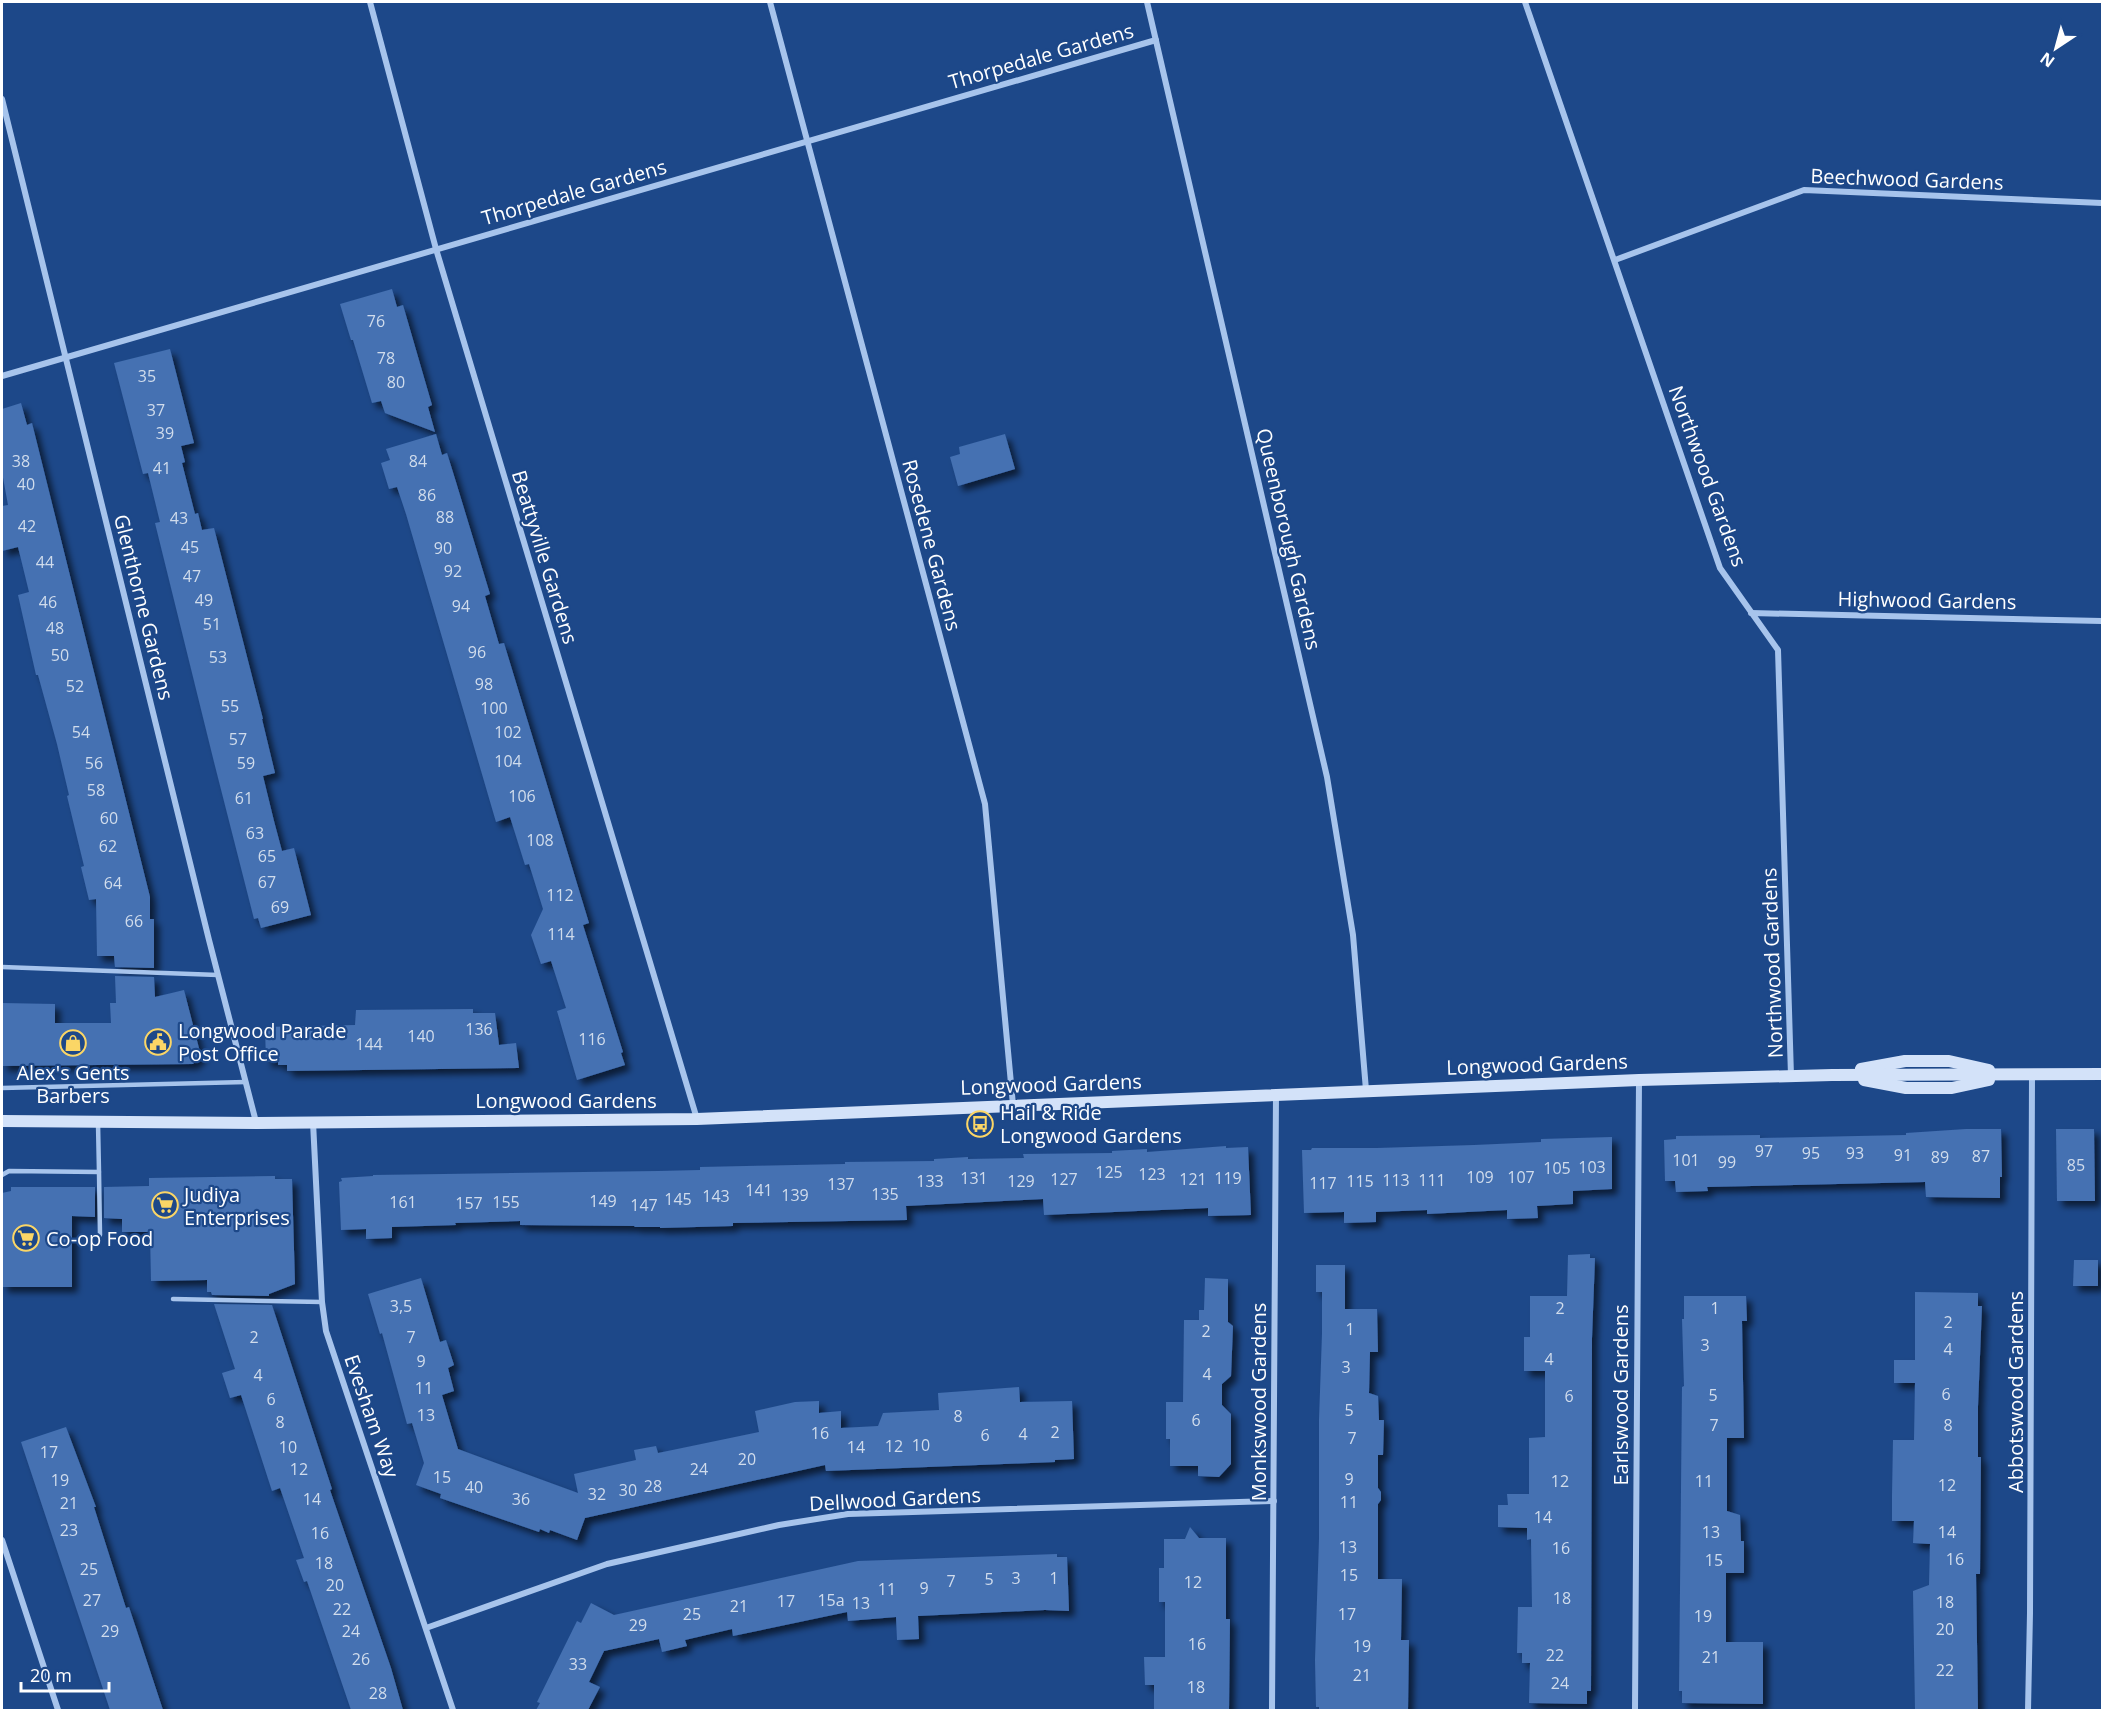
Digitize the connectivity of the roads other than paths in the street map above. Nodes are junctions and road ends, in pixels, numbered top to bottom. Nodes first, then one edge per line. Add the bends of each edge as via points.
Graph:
1 (370, 2) edge
2 (770, 2) edge
3 (1147, 2) edge
4 (1525, 2) edge
5 (1156, 40) junction
6 (2, 99) edge
7 (807, 141) junction
8 (2103, 203) edge
9 (436, 249) junction
10 (1615, 260) junction
11 (66, 356) junction
12 (2, 376) edge
13 (1751, 612) junction
14 (2103, 621) edge
15 (2, 967) edge
16 (218, 975) junction
17 (2103, 1074) edge
18 (2032, 1075) junction
19 (1791, 1076) junction
20 (1639, 1080) junction
21 (246, 1082) junction
22 (2, 1088) edge
23 (1366, 1090) junction
24 (1276, 1094) junction
25 (1014, 1105) junction
26 (697, 1119) junction
27 (98, 1120) junction
28 (2, 1121) edge
29 (313, 1122) junction
30 (256, 1123) junction
31 (99, 1172) junction
32 (2, 1175) edge
33 (100, 1235) dead end
34 (173, 1299) dead end
35 (322, 1302) junction
36 (1274, 1501) junction
37 (2, 1540) edge
38 (426, 1628) junction
39 (58, 1710) edge
40 (453, 1710) edge
41 (1272, 1710) edge
42 (1635, 1710) edge
43 (2028, 1710) edge

1 - 9 street, Beattyville Gardens
2 - 7 street, Rosedene Gardens
3 - 5 street, Queenborough Gardens
4 - 10 street, Northwood Gardens
5 - 7 street, Thorpedale Gardens
5 - 23 street, Queenborough Gardens via 1327,777 1353,935
6 - 11 street, Glenthorne Gardens
7 - 9 street, Thorpedale Gardens
7 - 25 street, Rosedene Gardens via 985,804
8 - 10 street, Beechwood Gardens via 1804,190
9 - 11 street, Thorpedale Gardens
9 - 26 street, Beattyville Gardens
10 - 13 street, Northwood Gardens via 1720,568
11 - 12 street, Thorpedale Gardens
11 - 16 street, Glenthorne Gardens
13 - 14 street, Highwood Gardens
13 - 19 street, Northwood Gardens via 1778,650
15 - 16 lane
16 - 21 street, Glenthorne Gardens
17 - 18 street, Longwood Gardens
18 - 19 street, Longwood Gardens
18 - 43 street, Abbotswood Gardens
19 - 20 street, Longwood Gardens
20 - 23 street, Longwood Gardens
20 - 42 street, Earlswood Gardens
21 - 22 lane
21 - 30 street, Glenthorne Gardens
23 - 24 street, Longwood Gardens
24 - 25 street, Longwood Gardens
24 - 36 street, Monkswood Gardens
25 - 26 street, Longwood Gardens
26 - 29 street, Longwood Gardens
27 - 28 street, Longwood Gardens
27 - 30 street, Longwood Gardens
27 - 31 lane
29 - 30 street, Longwood Gardens
29 - 35 street, Evesham Way
31 - 32 lane via 9,1171
31 - 33 lane
34 - 35 lane
35 - 38 street, Evesham Way via 326,1331
36 - 38 street, Dellwood Gardens via 836,1516 607,1564
36 - 41 street, Monkswood Gardens
37 - 39 street
38 - 40 street, Evesham Way

